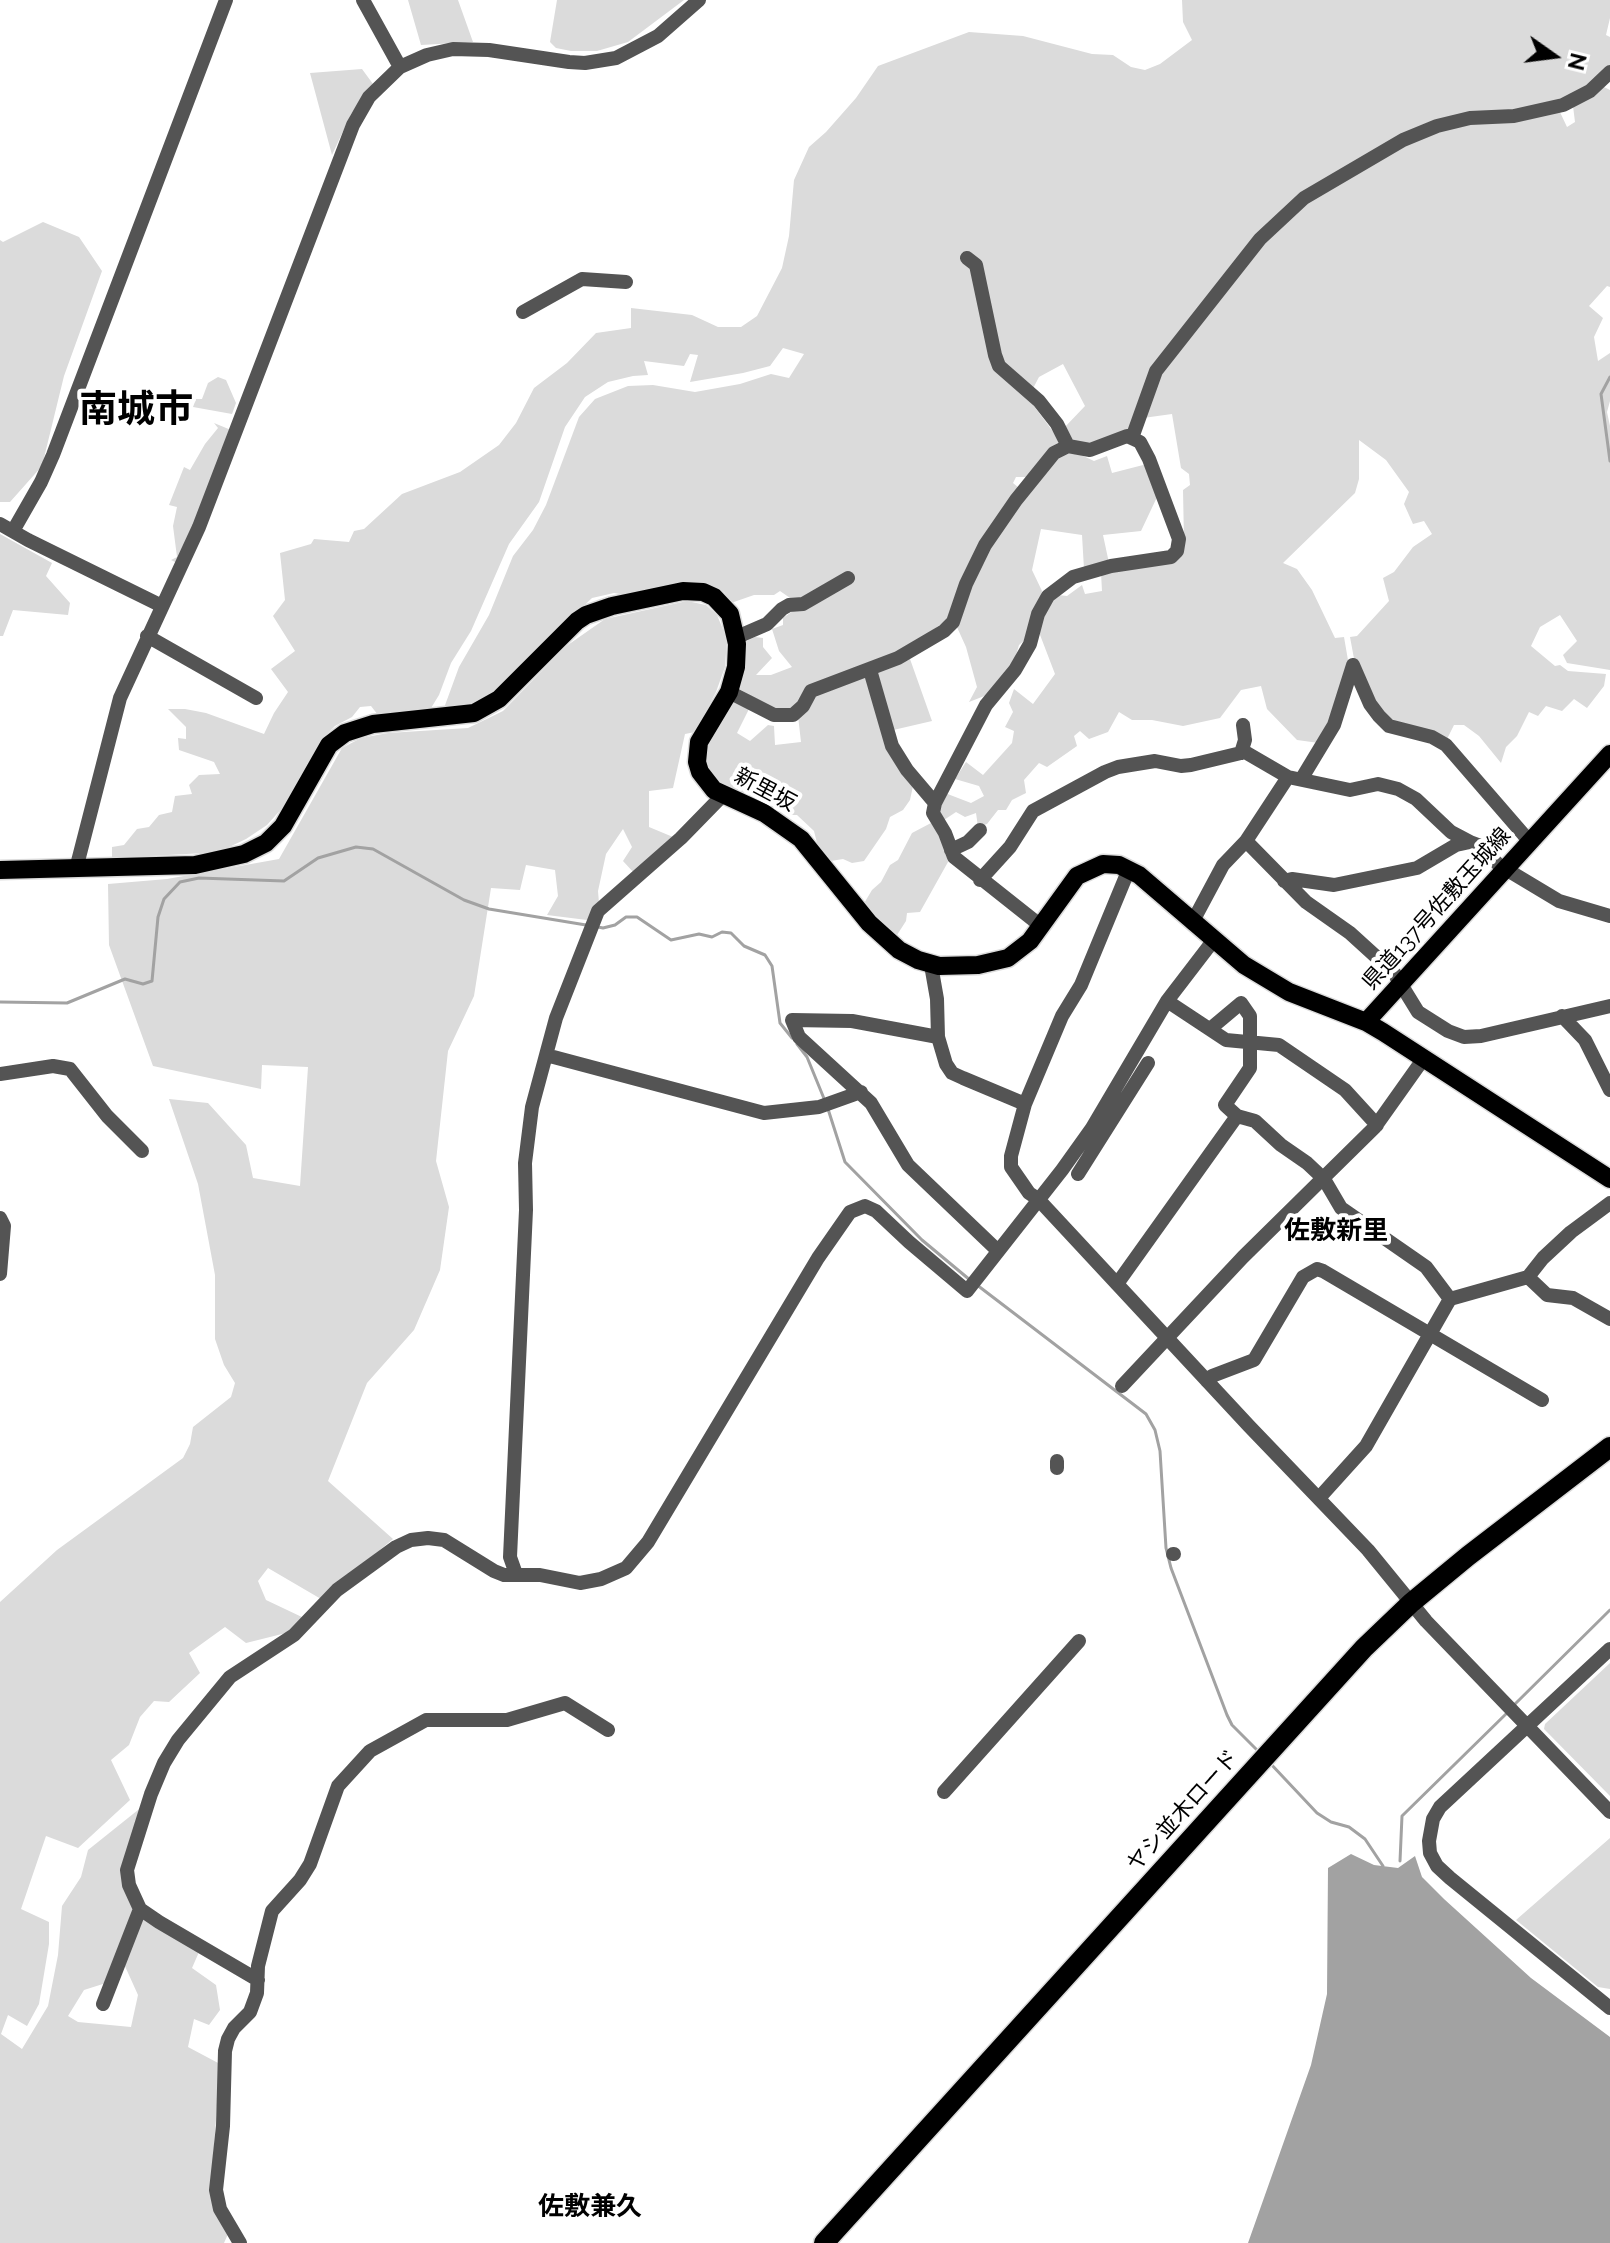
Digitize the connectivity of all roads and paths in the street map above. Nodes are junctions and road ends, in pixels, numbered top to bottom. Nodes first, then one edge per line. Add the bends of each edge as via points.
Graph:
1 (226, 0) edge
2 (363, 0) edge
3 (699, 0) edge
4 (400, 67) junction
5 (1610, 72) edge
6 (967, 258) dead end
7 (626, 282) dead end
8 (523, 312) dead end
9 (1132, 438) junction
10 (1068, 446) junction
11 (6, 528) edge
12 (848, 578) dead end
13 (162, 606) junction
14 (147, 636) junction
15 (737, 637) junction
16 (870, 670) junction
17 (729, 692) junction
18 (256, 698) dead end
19 (1243, 725) dead end
20 (1241, 753) junction
21 (1610, 754) edge
22 (1295, 778) junction
23 (722, 796) junction
24 (935, 803) junction
25 (980, 830) dead end
26 (1246, 841) junction
27 (1470, 842) junction
28 (1530, 842) junction
29 (951, 850) junction
30 (76, 869) junction
31 (1129, 869) junction
32 (1506, 869) junction
33 (0, 870) edge
34 (980, 880) junction
35 (1284, 881) junction
36 (1610, 916) edge
37 (1192, 923) junction
38 (1041, 926) junction
39 (1213, 941) junction
40 (931, 965) junction
41 (1402, 983) junction
42 (1167, 1001) junction
43 (1610, 1006) edge
44 (1562, 1016) junction
45 (1366, 1022) junction
46 (1210, 1029) junction
47 (938, 1037) junction
48 (1249, 1043) junction
49 (546, 1055) junction
50 (1424, 1058) junction
51 (1148, 1063) dead end
52 (0, 1074) edge
53 (1114, 1090) junction
54 (1132, 1090) junction
55 (1610, 1090) edge
56 (861, 1092) junction
57 (1025, 1104) junction
58 (1237, 1116) junction
59 (1377, 1125) junction
60 (142, 1151) dead end
61 (1078, 1174) dead end
62 (1324, 1179) junction
63 (1610, 1179) edge
64 (1038, 1199) junction
65 (1610, 1203) edge
66 (0, 1218) edge
67 (997, 1250) junction
68 (0, 1274) edge
69 (1528, 1277) junction
70 (1117, 1284) junction
71 (1450, 1299) junction
72 (1610, 1319) edge
73 (1430, 1333) junction
74 (1166, 1337) junction
75 (1207, 1381) junction
76 (1122, 1386) dead end
77 (1542, 1400) dead end
78 (1610, 1447) edge
79 (1319, 1498) junction
80 (516, 1574) junction
81 (1411, 1603) junction
82 (1079, 1641) dead end
83 (1610, 1649) edge
84 (1521, 1722) junction
85 (608, 1730) dead end
86 (944, 1792) dead end
87 (1610, 1812) edge
88 (140, 1909) junction
89 (258, 1980) junction
90 (103, 2004) dead end
91 (1610, 2008) edge
92 (240, 2243) edge
93 (824, 2243) edge

1 - 11 street via 53,455 41,482
2 - 4 street
3 - 4 street via 646,45 601,61 569,62 464,48
4 - 13 street via 369,97 353,125 204,514
5 - 9 street via 1590,91 1563,105 1514,116 1470,118 1403,140 1304,198 1260,239 1156,371
6 - 10 street via 976,265 999,366 1039,401
7 - 8 street via 582,279
9 - 10 street via 1090,450
9 - 24 street via 1140,442 1162,491 1179,539 1177,551 1171,557 1073,577 1048,596 1030,644 986,705
10 - 16 street via 1054,453 985,545 953,622
11 - 13 street
12 - 15 street
13 - 14 street
14 - 18 street
14 - 30 street via 120,698
15 - 17 main road, 新里坂
15 - 30 main road via 724,606 703,592 683,591 592,612 485,708 373,724 333,740 290,816 255,849 212,863
16 - 17 street via 811,691 793,715 774,715
16 - 24 street via 892,746
17 - 23 main road, 新里坂 via 697,752 700,772
19 - 20 street
20 - 22 street
20 - 34 street via 1191,765 1155,761 1105,772 1033,811
21 - 28 main road, 県道137号佐敷玉城線
22 - 26 street
22 - 27 street via 1350,790 1378,784 1398,789
22 - 28 street via 1334,725 1353,665 1370,704 1389,726 1446,745
23 - 40 main road, 新里坂 via 792,831 877,932 905,954
23 - 49 street via 598,911
24 - 29 street via 933,813
25 - 29 street
26 - 35 street
26 - 37 street via 1223,865
27 - 32 street
27 - 35 street via 1403,871 1334,885
28 - 32 main road, 県道137号佐敷玉城線
29 - 34 street
30 - 33 main road
31 - 37 main road
31 - 38 main road, 新里坂 via 1103,864 1084,871
31 - 57 street
32 - 36 street via 1559,901
32 - 41 main road, 県道137号佐敷玉城線
34 - 38 street
35 - 41 street
37 - 39 main road
38 - 40 main road, 新里坂 via 1008,958 967,966
39 - 42 street
39 - 45 main road via 1273,983
40 - 47 street
41 - 44 street via 1418,1012 1464,1037
41 - 45 main road, 県道137号佐敷玉城線
42 - 46 street
42 - 53 street
43 - 44 street
44 - 55 street via 1585,1040
45 - 50 main road, 県道137号佐敷玉城線
46 - 48 street via 1226,1040
46 - 48 street via 1241,1003 1250,1016
47 - 56 street via 852,1021 792,1020 799,1037
47 - 57 street via 952,1073
48 - 58 street via 1250,1068 1225,1105
48 - 59 street via 1279,1045 1345,1090
49 - 56 street via 764,1113 827,1105
49 - 80 street via 525,1163 510,1557
50 - 59 street
50 - 63 main road, 県道137号佐敷玉城線
51 - 54 street
52 - 60 street via 53,1066 70,1069
53 - 54 street
53 - 64 street
54 - 61 street
56 - 67 street via 908,1165
57 - 64 street via 1011,1167
58 - 62 street via 1255,1121
58 - 70 street
59 - 62 street
62 - 71 street via 1341,1208 1426,1267
62 - 74 street
64 - 67 street
64 - 70 street
65 - 69 street via 1571,1232
66 - 68 street
67 - 80 street via 967,1291 876,1211 865,1206 850,1212 641,1553 618,1573 587,1583
69 - 71 street
69 - 72 street via 1547,1295 1573,1298
70 - 74 street
71 - 73 street
73 - 75 street via 1317,1269 1303,1277 1254,1360
73 - 77 street
73 - 79 street via 1366,1446
74 - 75 street
74 - 76 street
75 - 79 street
78 - 81 highway, ヤシ並木ロード
79 - 81 street
80 - 88 street via 494,1571 444,1540 411,1540 337,1590 294,1635 230,1677 178,1740 151,1794 127,1870
81 - 84 street
81 - 93 highway, ヤシ並木ロード via 1364,1648
82 - 86 street
83 - 84 street
84 - 87 street
84 - 91 street via 1440,1807 1429,1830 1430,1853 1450,1878
85 - 89 street via 565,1703 507,1720 426,1720 370,1751 338,1786 310,1864 272,1911
88 - 89 street
88 - 90 street
89 - 92 street via 250,2012 228,2039 216,2181 220,2209

